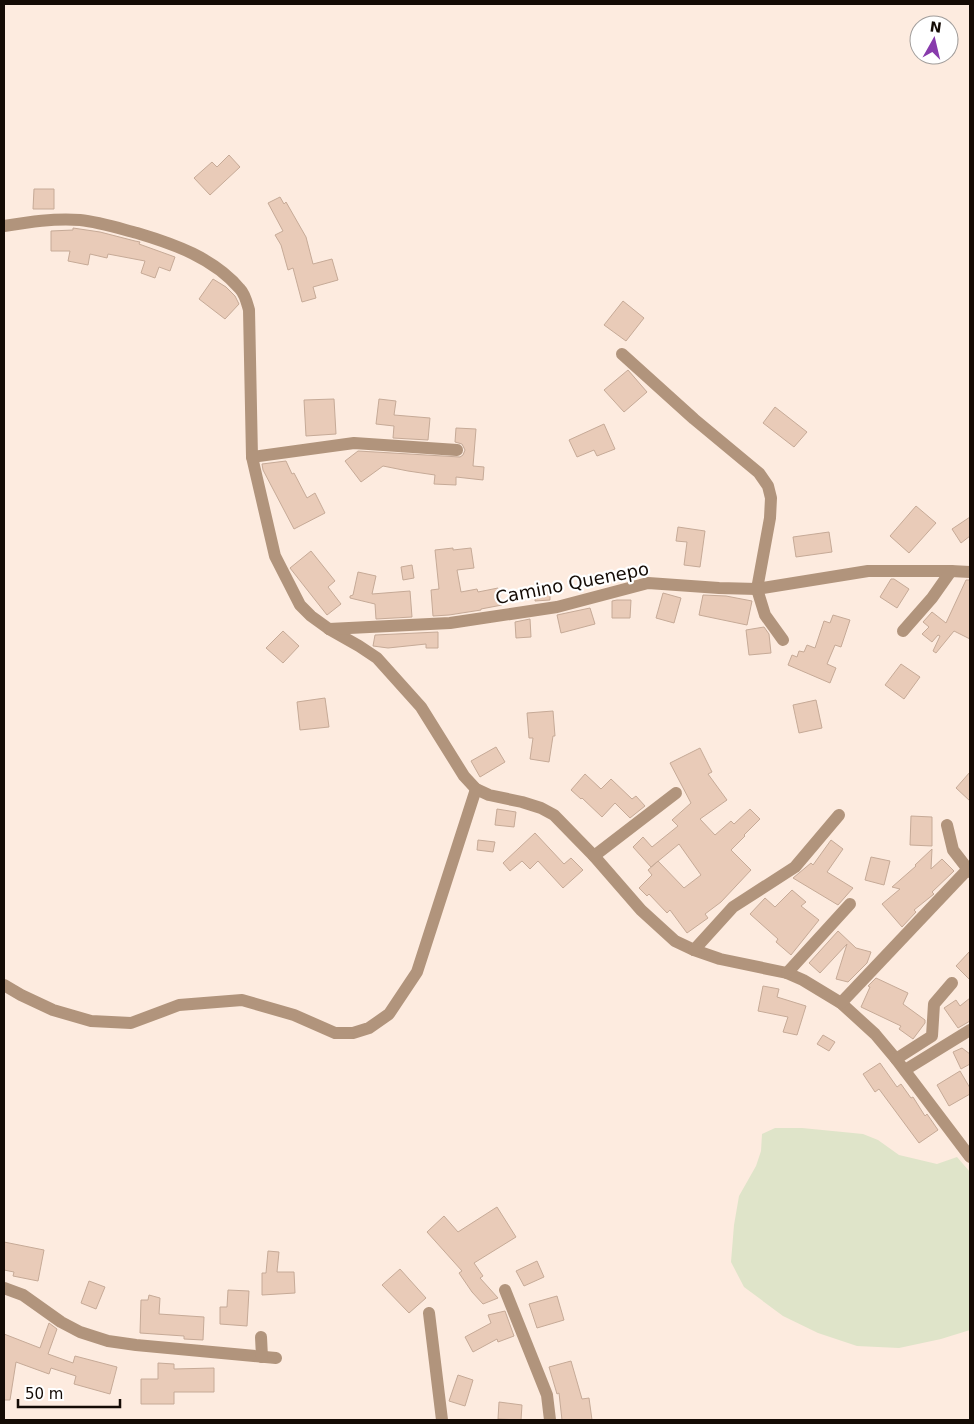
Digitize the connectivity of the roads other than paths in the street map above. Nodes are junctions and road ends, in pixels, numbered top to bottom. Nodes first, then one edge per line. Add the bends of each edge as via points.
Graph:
1 (4, 226) edge
2 (622, 354) dead end
3 (457, 450) dead end
4 (252, 457) junction
5 (951, 571) junction
6 (970, 572) edge
7 (757, 589) junction
8 (328, 629) junction
9 (903, 631) dead end
10 (784, 640) dead end
11 (476, 789) junction
12 (676, 793) dead end
13 (839, 815) dead end
14 (947, 825) dead end
15 (594, 856) junction
16 (969, 871) edge
17 (850, 904) dead end
18 (694, 950) junction
19 (787, 973) junction
20 (952, 983) dead end
21 (4, 985) edge
22 (841, 1003) junction
23 (970, 1030) edge
24 (896, 1059) junction
25 (905, 1070) junction
26 (970, 1157) edge
27 (4, 1288) edge
28 (506, 1290) dead end
29 (429, 1313) dead end
30 (261, 1337) dead end
31 (262, 1357) junction
32 (276, 1358) dead end
33 (442, 1420) edge
34 (550, 1420) edge

1 - 4 street via 58,219 81,220 121,229 184,249 206,260 242,290 249,310
2 - 7 street via 760,473 768,486 770,518
3 - 4 street via 354,443
4 - 8 street via 275,556 300,604
5 - 6 street, Camino Quenepo
5 - 7 street, Camino Quenepo via 868,571
5 - 9 street
7 - 8 street, Camino Quenepo via 648,583 557,607 450,623
7 - 10 street via 766,615
8 - 11 street via 377,658 421,707 464,776
11 - 15 street via 541,808 554,815
11 - 21 street via 417,972 389,1014 369,1028 335,1033 294,1015 242,1000 180,1006 131,1023 91,1021 53,1010
12 - 15 street
13 - 18 street via 794,867 733,907
14 - 16 street via 953,850
15 - 18 street via 656,925 675,941
16 - 22 street
17 - 19 street
18 - 19 street
19 - 22 street
20 - 24 street via 934,1004 932,1036
22 - 24 street via 875,1034
23 - 25 street
24 - 25 street
25 - 26 street
27 - 31 street via 23,1295 80,1332 108,1341
28 - 34 street via 547,1395
29 - 33 street
30 - 31 street
31 - 32 street

